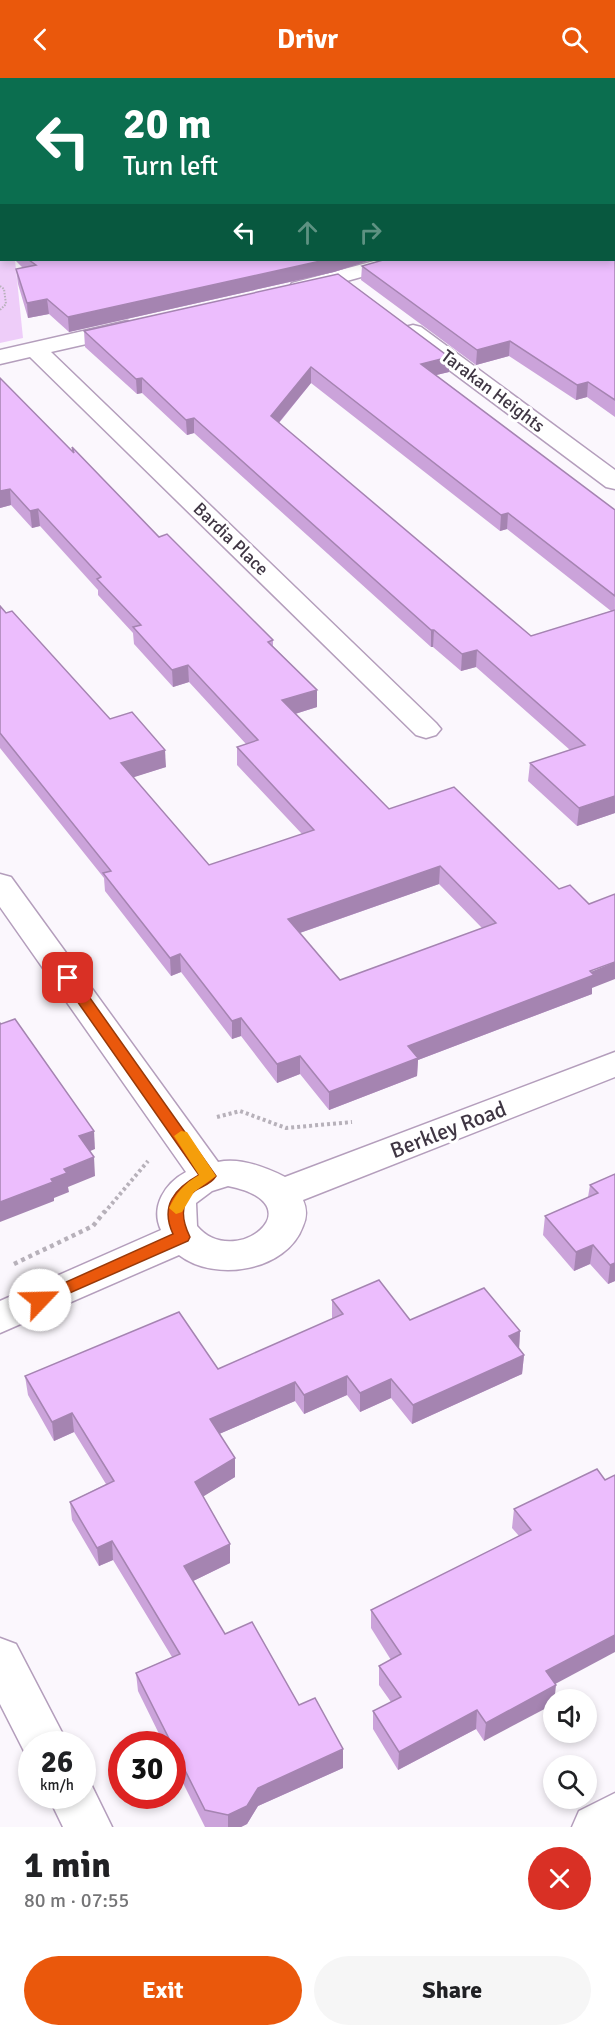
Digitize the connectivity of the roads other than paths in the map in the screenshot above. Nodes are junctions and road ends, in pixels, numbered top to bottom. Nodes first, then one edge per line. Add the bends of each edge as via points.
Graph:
1 (397, 261) edge
2 (342, 279) junction
3 (285, 292) edge
4 (361, 293) edge
5 (398, 321) edge
6 (149, 323) edge
7 (35, 349) junction
8 (0, 357) edge
9 (615, 482) edge
10 (426, 729) dead end
11 (0, 884) edge
12 (615, 1064) edge
13 (208, 1176) junction
14 (282, 1193) junction
15 (182, 1237) junction
16 (0, 1318) edge
17 (0, 1658) edge
18 (38, 1731) edge
19 (79, 1809) edge
20 (615, 1816) edge
21 (88, 1827) edge
22 (596, 1827) edge

1 - 2 street via 362,269
2 - 3 street
2 - 4 street
5 - 9 street, Tarakan Heights
6 - 7 street
7 - 8 street
7 - 10 street, Bardia Place
11 - 13 street
12 - 14 street, Berkley Road
13 - 14 street via 250,1174 268,1181
13 - 15 street via 188,1188 177,1203 175,1221
14 - 15 street via 289,1209 287,1224 277,1239 261,1250 240,1256 218,1255 197,1248
15 - 16 street
17 - 18 street
19 - 21 street
20 - 22 street

